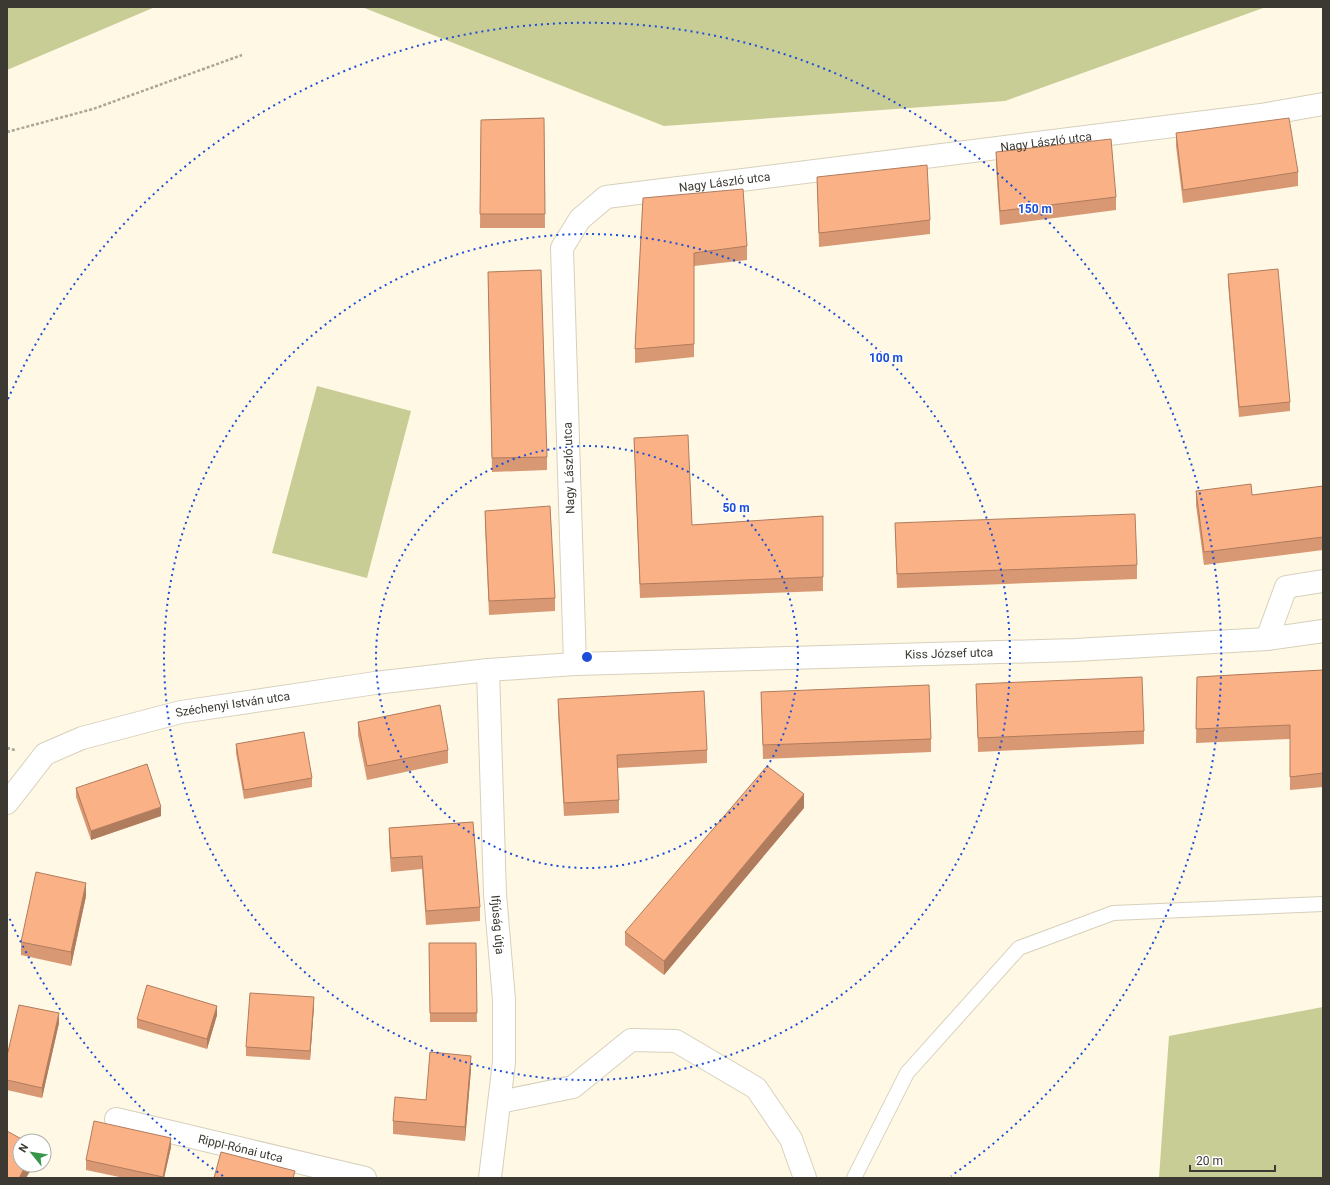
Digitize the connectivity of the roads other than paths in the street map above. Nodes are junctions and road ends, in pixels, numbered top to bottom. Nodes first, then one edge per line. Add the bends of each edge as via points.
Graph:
1 (1323, 104) edge
2 (1323, 582) edge
3 (1323, 631) edge
4 (1267, 639) junction
5 (575, 664) junction
6 (488, 670) junction
7 (7, 802) edge
8 (1323, 904) edge
9 (500, 1102) junction
10 (116, 1119) dead end
11 (365, 1178) edge
12 (490, 1178) edge
13 (805, 1178) edge
14 (854, 1178) edge

1 - 5 street, Nagy László utca via 1261,115 606,197 580,219 562,248
2 - 4 street via 1286,587
3 - 4 street, Kiss József utca
4 - 5 street, Kiss József utca via 1075,650
5 - 6 street, Kiss József utca
6 - 7 street, Széchenyi István utca via 375,683 181,712 82,738 45,754
6 - 9 street, Ifjúság útja via 495,894 504,1000 504,1062
8 - 14 lane via 1113,913 1019,948 907,1073
9 - 12 street, Ifjúság útja
9 - 13 street via 573,1087 631,1040 676,1041 756,1088 791,1139
10 - 11 street, Rippl-Rónai utca

